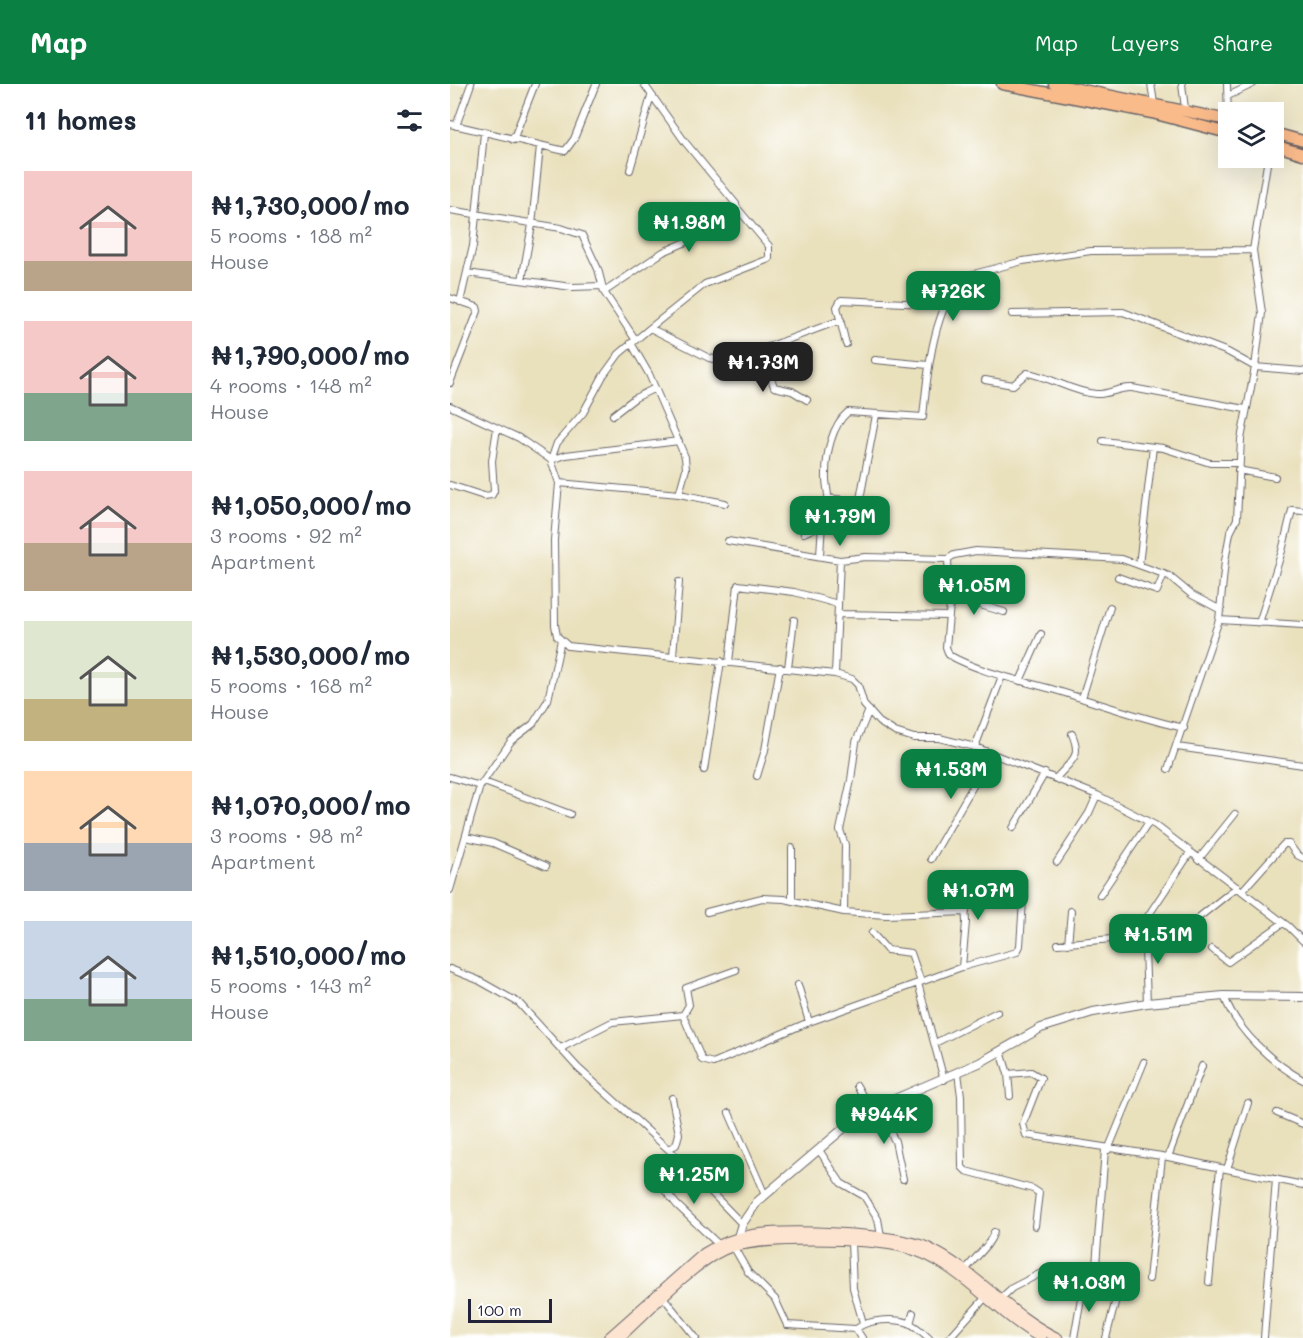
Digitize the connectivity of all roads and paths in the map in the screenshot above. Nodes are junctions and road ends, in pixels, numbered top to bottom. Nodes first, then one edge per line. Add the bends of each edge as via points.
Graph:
1 (471, 84) edge
2 (535, 84) edge
3 (596, 84) edge
4 (644, 84) edge
5 (1002, 84) edge
6 (1054, 84) edge
7 (1151, 84) edge
8 (1182, 84) edge
9 (1227, 84) edge
10 (1253, 84) edge
11 (651, 96) junction
12 (1228, 96) junction
13 (1228, 102) edge
14 (1154, 103) junction
15 (1185, 109) junction
16 (1218, 117) edge
17 (453, 125) edge
18 (1218, 130) edge
19 (484, 133) junction
20 (1284, 136) edge
21 (513, 140) junction
22 (1303, 141) edge
23 (540, 146) junction
24 (1284, 148) edge
25 (1303, 154) edge
26 (1266, 168) edge
27 (630, 170) dead end
28 (738, 209) junction
29 (450, 210) edge
30 (477, 215) junction
31 (532, 225) junction
32 (1253, 250) junction
33 (467, 273) junction
34 (522, 280) junction
35 (603, 289) junction
36 (450, 298) edge
37 (460, 302) junction
38 (947, 305) junction
39 (1012, 314) dead end
40 (841, 320) junction
41 (650, 328) junction
42 (633, 341) junction
43 (846, 344) dead end
44 (762, 349) junction
45 (875, 360) dead end
46 (928, 365) junction
47 (1255, 367) junction
48 (1303, 371) edge
49 (985, 380) dead end
50 (450, 383) edge
51 (655, 388) junction
52 (807, 400) dead end
53 (450, 406) edge
54 (1245, 409) junction
55 (614, 415) dead end
56 (876, 415) junction
57 (497, 428) junction
58 (679, 441) junction
59 (1103, 441) dead end
60 (1153, 447) junction
61 (551, 460) junction
62 (1238, 467) junction
63 (1275, 477) dead end
64 (559, 483) junction
65 (450, 485) edge
66 (679, 494) junction
67 (828, 498) junction
68 (725, 503) dead end
69 (1303, 511) edge
70 (822, 523) junction
71 (804, 533) dead end
72 (728, 541) dead end
73 (820, 555) junction
74 (840, 560) junction
75 (948, 560) junction
76 (1139, 565) junction
77 (1164, 574) junction
78 (1118, 577) dead end
79 (680, 582) dead end
80 (950, 596) junction
81 (838, 604) junction
82 (1110, 607) dead end
83 (1221, 610) junction
84 (1005, 612) dead end
85 (838, 614) junction
86 (950, 616) junction
87 (794, 620) dead end
88 (1220, 620) junction
89 (1259, 623) junction
90 (1303, 625) edge
91 (1041, 634) dead end
92 (561, 640) junction
93 (673, 655) junction
94 (720, 661) junction
95 (729, 662) junction
96 (780, 667) junction
97 (788, 668) junction
98 (835, 674) junction
99 (1002, 675) junction
100 (1020, 681) junction
101 (1082, 698) junction
102 (869, 710) junction
103 (1184, 728) junction
104 (1072, 734) dead end
105 (975, 747) junction
106 (1177, 747) junction
107 (992, 753) junction
108 (1303, 765) edge
109 (1168, 769) dead end
110 (704, 770) dead end
111 (1045, 773) junction
112 (758, 776) dead end
113 (450, 777) edge
114 (1057, 777) junction
115 (482, 784) junction
116 (1097, 795) junction
117 (570, 814) dead end
118 (1235, 814) dead end
119 (1149, 822) junction
120 (1013, 828) dead end
121 (466, 837) junction
122 (792, 848) dead end
123 (1190, 853) junction
124 (1303, 858) edge
125 (931, 859) dead end
126 (1198, 860) junction
127 (1057, 862) dead end
128 (546, 866) dead end
129 (963, 874) dead end
130 (451, 885) edge
131 (1239, 889) junction
132 (1100, 895) dead end
133 (1023, 900) dead end
134 (792, 901) junction
135 (1071, 911) dead end
136 (707, 912) dead end
137 (844, 912) junction
138 (966, 912) junction
139 (1198, 918) dead end
140 (1284, 923) junction
141 (872, 933) dead end
142 (1144, 936) junction
143 (1303, 941) edge
144 (1058, 944) dead end
145 (1068, 944) junction
146 (1212, 949) dead end
147 (962, 967) junction
148 (450, 969) edge
149 (736, 970) dead end
150 (920, 983) junction
151 (798, 985) dead end
152 (1224, 996) junction
153 (1303, 997) edge
154 (1147, 1003) junction
155 (997, 1012) dead end
156 (682, 1015) junction
157 (809, 1022) junction
158 (935, 1043) junction
159 (561, 1048) junction
160 (1001, 1051) junction
161 (1143, 1062) dead end
162 (1202, 1066) dead end
163 (958, 1073) junction
164 (1008, 1074) junction
165 (944, 1080) junction
166 (1303, 1080) edge
167 (857, 1086) dead end
168 (1010, 1096) dead end
169 (672, 1098) dead end
170 (1248, 1104) dead end
171 (873, 1108) junction
172 (729, 1113) dead end
173 (1277, 1113) dead end
174 (1303, 1124) edge
175 (668, 1149) junction
176 (819, 1150) junction
177 (1107, 1150) junction
178 (1165, 1157) junction
179 (1224, 1169) junction
180 (655, 1178) dead end
181 (903, 1179) dead end
182 (1276, 1179) junction
183 (1303, 1185) edge
184 (765, 1195) junction
185 (742, 1224) junction
186 (1035, 1226) dead end
187 (994, 1232) dead end
188 (881, 1236) junction
189 (736, 1242) junction
190 (851, 1242) junction
191 (718, 1244) junction
192 (1096, 1265) dead end
193 (1047, 1270) dead end
194 (965, 1271) junction
195 (1149, 1279) dead end
196 (1209, 1282) dead end
197 (1095, 1283) dead end
198 (664, 1298) junction
199 (985, 1298) junction
200 (1116, 1299) dead end
201 (999, 1300) junction
202 (913, 1313) dead end
203 (863, 1323) junction
204 (910, 1324) junction
205 (856, 1329) junction
206 (608, 1338) edge
207 (619, 1338) edge
208 (696, 1338) edge
209 (862, 1338) edge
210 (929, 1338) edge
211 (950, 1338) edge
212 (1041, 1338) edge
213 (1058, 1338) edge
214 (1074, 1338) edge
215 (1106, 1338) edge
216 (1264, 1338) edge

1 - 17 street
2 - 21 street
3 - 23 street via 569,149
4 - 11 street
5 - 18 main road via 1152,113
6 - 14 main road
7 - 14 street
8 - 15 street
9 - 12 street
10 - 12 street
11 - 27 street
11 - 28 street
12 - 13 street
14 - 15 main road
15 - 16 main road
17 - 19 street
19 - 21 street
19 - 30 street
20 - 22 main road
21 - 23 street
23 - 31 street
24 - 25 main road
26 - 32 street
28 - 35 street via 721,227 663,252
28 - 41 street via 769,246 769,259 705,284
29 - 30 street
30 - 31 street
30 - 33 street
31 - 34 street
31 - 35 street via 582,235
32 - 38 street via 1103,250 1057,254 966,276
32 - 47 street via 1262,313
33 - 34 street
33 - 37 street
34 - 35 street
35 - 42 street
36 - 37 street
37 - 50 street via 477,307 478,311
38 - 40 street via 846,299 838,303
38 - 46 street
39 - 47 street via 1123,312 1228,352
40 - 43 street
40 - 44 street
41 - 42 street
41 - 44 street via 719,362
42 - 51 street
42 - 61 street via 603,376 583,413 557,443
44 - 52 street via 774,387
45 - 46 street
46 - 56 street via 923,417
47 - 48 street
47 - 54 street
49 - 54 street via 1013,385 1028,373 1094,394 1132,388
51 - 55 street
51 - 58 street
53 - 57 street
54 - 62 street
56 - 67 street via 860,499
56 - 67 street via 848,412 841,418 828,455
57 - 61 street
57 - 65 street via 492,495
58 - 61 street via 566,454
58 - 66 street via 686,464
59 - 60 street
60 - 62 street
60 - 76 street
61 - 64 street
62 - 63 street
62 - 83 street via 1237,519 1230,533
64 - 66 street
64 - 92 street via 554,615
66 - 68 street
67 - 70 street via 828,512
69 - 89 street via 1292,510
70 - 71 street
70 - 73 street
72 - 73 street
73 - 74 street
74 - 75 street
74 - 81 street
75 - 76 street via 976,551 1114,557
75 - 80 street
76 - 77 street
77 - 78 street via 1156,591
77 - 83 street via 1196,598
79 - 93 street
80 - 84 street
80 - 86 street
81 - 85 street
81 - 95 street via 794,592 738,585
82 - 101 street
83 - 88 street
85 - 86 street
85 - 98 street
86 - 99 street via 946,647 949,656
87 - 97 street
88 - 89 street
88 - 103 street
89 - 90 street
91 - 100 street
92 - 93 street via 568,646
92 - 115 street via 548,700 533,724 511,741
93 - 94 street
94 - 95 street
94 - 110 street
95 - 96 street
96 - 97 street
96 - 112 street
97 - 98 street
98 - 102 street via 852,679
99 - 100 street
99 - 105 street
100 - 101 street
101 - 103 street via 1112,710
102 - 105 street via 895,732
102 - 137 street via 856,742 840,830 844,845
103 - 106 street
104 - 114 street via 1077,754
105 - 107 street
106 - 108 street
106 - 109 street
107 - 111 street
107 - 125 street
111 - 114 street
111 - 120 street
113 - 115 street
114 - 116 street
115 - 117 street
115 - 121 street
116 - 119 street
116 - 127 street
118 - 126 street
119 - 123 street
119 - 132 street
121 - 128 street via 493,843
121 - 130 street
122 - 134 street
123 - 126 street
123 - 142 street via 1146,918
124 - 131 street via 1284,844
126 - 131 street
129 - 138 street
131 - 139 street
131 - 140 street
133 - 147 street via 1017,952
134 - 136 street via 762,898
134 - 137 street
135 - 145 street
137 - 138 street
138 - 147 street
140 - 143 street
140 - 146 street via 1228,962
141 - 150 street via 887,950 911,953
142 - 145 street
142 - 154 street
144 - 145 street
147 - 150 street
148 - 159 street via 519,1003
149 - 156 street via 688,985 688,1005
150 - 157 street
150 - 158 street
151 - 157 street
152 - 153 street
152 - 154 street
152 - 166 street via 1238,1022 1271,1059
154 - 160 street via 1065,1019
155 - 158 street
156 - 157 street via 706,1063 737,1054
156 - 159 street via 612,1022
158 - 165 street
159 - 175 street
160 - 163 street
160 - 164 street
161 - 177 street
162 - 178 street
163 - 165 street
163 - 186 street via 962,1167 1039,1193
164 - 168 street
164 - 177 street via 1031,1072 1041,1078 1023,1124 1026,1136
165 - 171 street
167 - 171 street
169 - 175 street via 679,1134 676,1145
170 - 179 street
171 - 176 street
171 - 181 street via 895,1141
172 - 184 street
173 - 174 street
175 - 185 street
176 - 184 street
176 - 188 street via 841,1183 864,1196 878,1219
177 - 178 street
177 - 192 street
178 - 179 street
178 - 195 street
179 - 182 street
179 - 196 street
180 - 191 street
182 - 183 street
182 - 216 street
184 - 185 street
185 - 189 street
187 - 194 street via 987,1248
188 - 189 main road via 771,1233
188 - 194 main road via 927,1247
189 - 190 main road
189 - 191 main road
189 - 198 main road via 708,1259
189 - 205 street via 748,1272 775,1299 787,1325
190 - 199 main road via 895,1245 924,1254 954,1271
190 - 203 street via 854,1288
191 - 206 main road
193 - 201 street via 1012,1288
194 - 201 main road
197 - 214 street via 1081,1298
198 - 207 main road
198 - 208 street
199 - 211 street
199 - 212 main road
200 - 215 street
201 - 213 main road via 1029,1323
202 - 204 street
203 - 204 street
203 - 205 street
204 - 210 street
205 - 209 street

